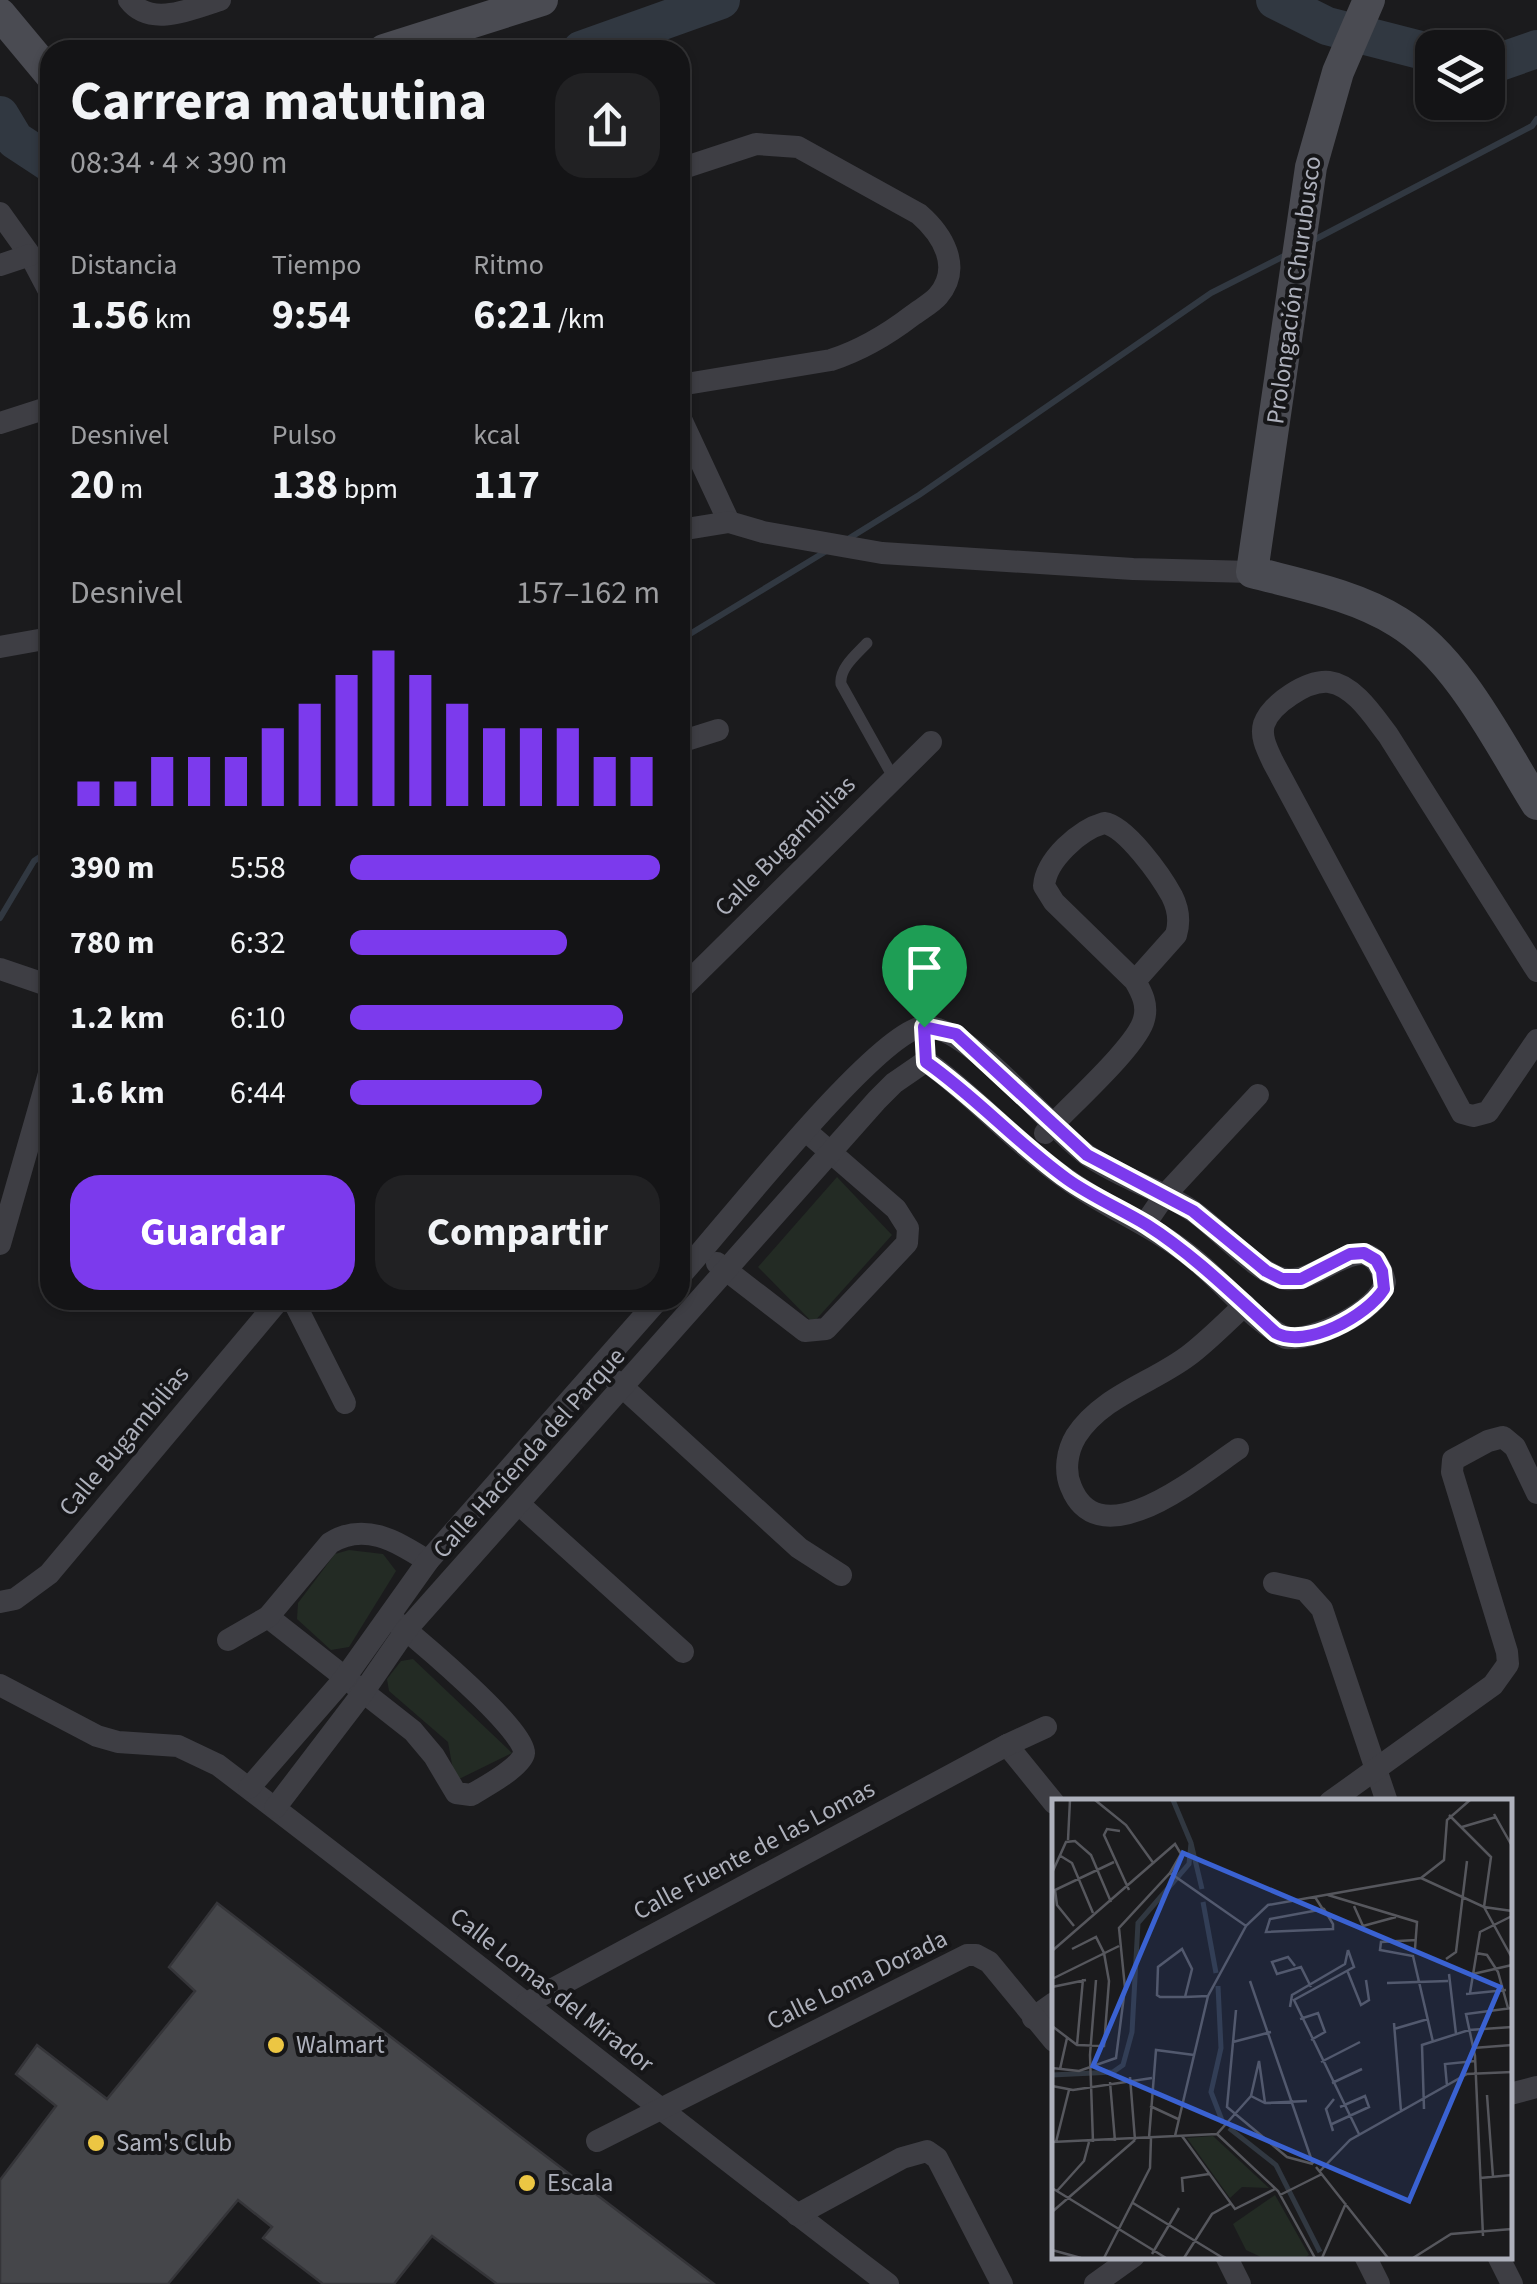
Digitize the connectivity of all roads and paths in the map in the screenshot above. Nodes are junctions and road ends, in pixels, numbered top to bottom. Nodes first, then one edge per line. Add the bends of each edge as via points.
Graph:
1 (220, 0) edge
2 (542, 0) edge
3 (131, 3) edge
4 (1366, 7) edge
5 (0, 14) edge
6 (416, 40) edge
7 (40, 62) edge
8 (690, 166) edge
9 (0, 212) edge
10 (30, 255) junction
11 (0, 264) edge
12 (40, 274) edge
13 (690, 383) edge
14 (40, 410) edge
15 (0, 423) edge
16 (690, 438) edge
17 (729, 522) junction
18 (690, 528) edge
19 (1252, 572) junction
20 (40, 640) edge
21 (868, 643) dead end
22 (0, 646) edge
23 (718, 730) dead end
24 (690, 739) edge
25 (931, 742) dead end
26 (893, 777) junction
27 (1537, 804) edge
28 (0, 970) edge
29 (1537, 971) edge
30 (690, 980) edge
31 (1135, 981) junction
32 (40, 983) edge
33 (923, 1016) junction
34 (1537, 1040) edge
35 (926, 1062) junction
36 (1258, 1095) dead end
37 (40, 1105) edge
38 (1052, 1125) junction
39 (806, 1131) junction
40 (1029, 1150) junction
41 (832, 1154) junction
42 (1166, 1195) junction
43 (1145, 1224) junction
44 (0, 1244) edge
45 (702, 1251) junction
46 (690, 1265) edge
47 (727, 1272) junction
48 (1245, 1305) junction
49 (270, 1310) edge
50 (298, 1310) edge
51 (649, 1310) edge
52 (598, 1366) junction
53 (624, 1388) junction
54 (345, 1404) dead end
55 (1238, 1450) dead end
56 (1537, 1493) edge
57 (520, 1505) junction
58 (428, 1561) junction
59 (841, 1575) dead end
60 (1274, 1583) dead end
61 (0, 1602) edge
62 (268, 1617) junction
63 (397, 1623) junction
64 (228, 1640) dead end
65 (683, 1652) dead end
66 (0, 1685) edge
67 (353, 1686) junction
68 (1046, 1727) dead end
69 (1007, 1745) junction
70 (1374, 1768) junction
71 (249, 1788) junction
72 (1334, 1799) edge
73 (1386, 1799) edge
74 (1052, 1801) edge
75 (275, 1808) junction
76 (527, 2002) junction
77 (1052, 2004) edge
78 (1033, 2018) junction
79 (1052, 2039) edge
80 (1537, 2087) edge
81 (1512, 2093) edge
82 (659, 2110) junction
83 (597, 2140) dead end
84 (797, 2215) junction
85 (1130, 2259) edge
86 (1228, 2259) edge
87 (1366, 2259) edge
88 (1500, 2259) edge
89 (1100, 2283) edge
90 (888, 2284) edge
91 (1002, 2284) edge
92 (1240, 2284) edge
93 (1379, 2284) edge
94 (1512, 2284) edge

1 - 3 street via 164,14 144,14
2 - 6 main road
4 - 19 main road, Prolongación Churubusco via 1310,167
5 - 7 main road
8 - 13 street via 756,144 798,147 919,214 935,228 950,263 938,295 854,353
9 - 10 street
10 - 11 street
10 - 12 street
14 - 15 street
16 - 17 street
17 - 18 street
17 - 19 street via 882,553
19 - 27 main road via 1370,608 1418,636 1458,682
20 - 22 street
21 - 26 lane via 845,668 841,684
23 - 24 street
25 - 26 street, Calle Bugambilias
26 - 30 street, Calle Bugambilias
28 - 32 street
29 - 34 street via 1360,702 1329,682 1312,685 1272,711 1263,726 1264,743 1462,1113 1488,1112
31 - 31 street via 1044,886 1049,869 1078,836 1104,823 1123,830 1177,909 1176,935
31 - 38 street via 1145,1004 1142,1027
33 - 35 street
33 - 38 street via 956,1034
33 - 39 street
35 - 40 street
35 - 41 street, Calle Hacienda del Parque via 894,1083
36 - 42 street
37 - 44 street
38 - 40 street
38 - 42 street via 1087,1155
39 - 41 street
39 - 45 street
40 - 43 street
41 - 47 street, Calle Hacienda del Parque
41 - 47 street via 904,1218 907,1242 834,1322 815,1332 805,1332
42 - 43 street
42 - 48 street via 1282,1279 1301,1279 1364,1253 1376,1260 1385,1282 1365,1309 1309,1337 1286,1338
43 - 48 street
45 - 46 street
45 - 47 street
47 - 53 street, Calle Hacienda del Parque
48 - 55 street via 1188,1356 1095,1416 1076,1436 1068,1481 1090,1512 1123,1516
49 - 61 street, Calle Bugambilias via 49,1574
50 - 54 street
51 - 52 street, Calle Hacienda del Parque
52 - 53 street
52 - 58 street, Calle Hacienda del Parque
53 - 57 street, Calle Hacienda del Parque
53 - 59 street via 799,1548
56 - 70 street via 1504,1437 1453,1460 1508,1664 1493,1686
57 - 63 street, Calle Hacienda del Parque
57 - 65 street
58 - 62 street via 368,1532 342,1536
58 - 63 street, Calle Hacienda del Parque
60 - 70 street via 1305,1590 1322,1610
62 - 64 street
62 - 67 street
63 - 67 street, Calle Hacienda del Parque
63 - 67 street via 497,1712 518,1737 520,1762 471,1795 456,1793 424,1742
66 - 71 street, Calle Lomas del Mirador via 97,1736 178,1746
67 - 71 street, Calle Hacienda del Parque
67 - 75 street, Calle Hacienda del Parque
68 - 69 street, Calle Fuente de las Lomas
69 - 74 street
69 - 76 street, Calle Fuente de las Lomas
70 - 72 street
70 - 73 street
71 - 75 street, Calle Lomas del Mirador
75 - 76 street, Calle Lomas del Mirador
76 - 82 street, Calle Lomas del Mirador
77 - 78 street
78 - 79 street, Calle Loma Dorada
78 - 82 street, Calle Loma Dorada via 989,1962 967,1956
80 - 81 street
82 - 83 street, Calle Loma Dorada
82 - 84 street, Calle Lomas del Mirador
84 - 90 street, Calle Lomas del Mirador
84 - 91 street via 902,2158 927,2152 937,2158
85 - 89 street
86 - 92 street
87 - 93 street
88 - 94 street

